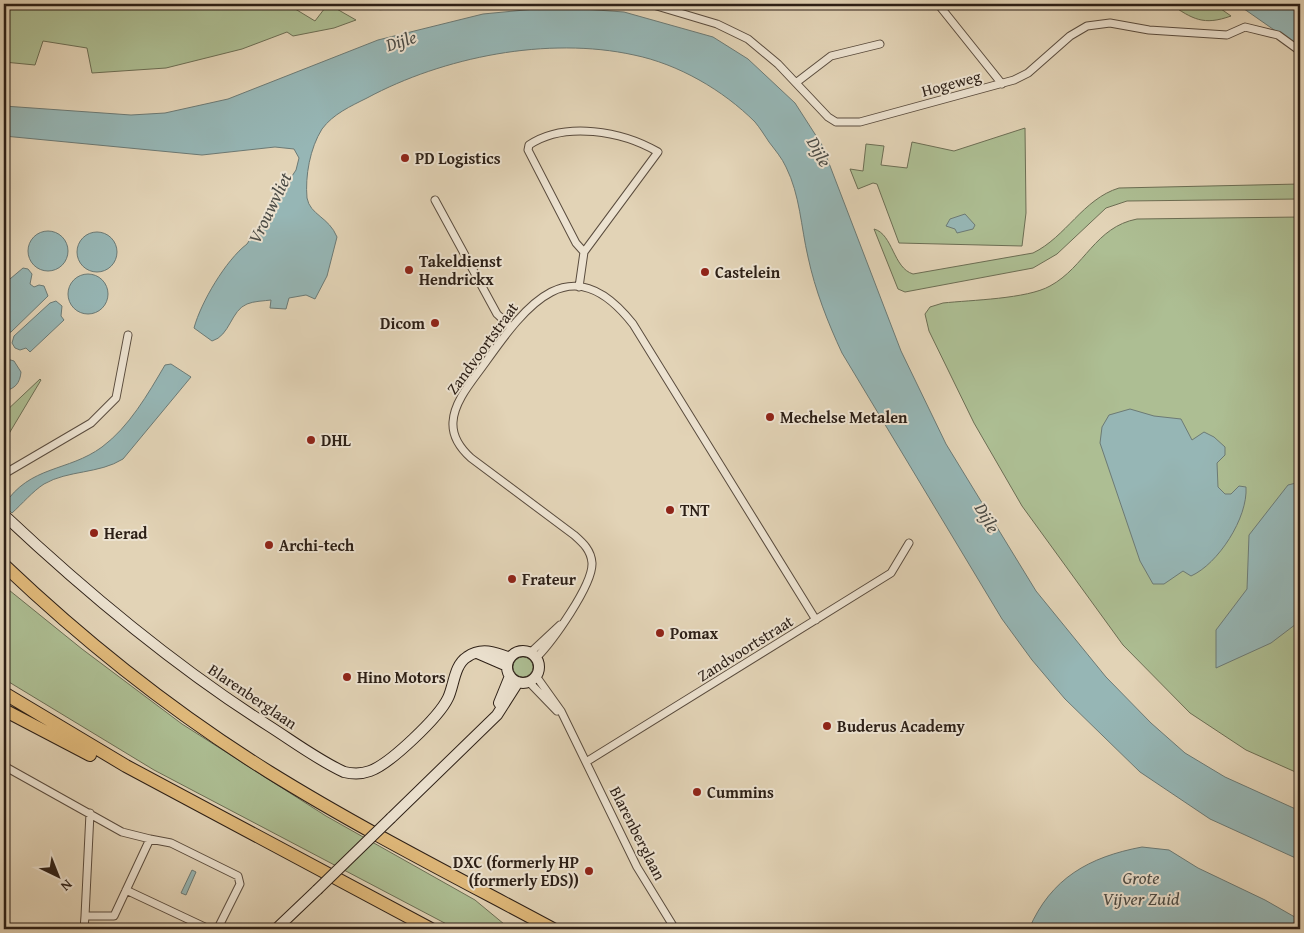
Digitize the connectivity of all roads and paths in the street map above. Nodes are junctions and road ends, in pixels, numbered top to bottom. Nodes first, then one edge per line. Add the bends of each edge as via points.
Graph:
1 (650, 4) edge
2 (938, 4) edge
3 (880, 44) dead end
4 (1300, 51) edge
5 (797, 82) junction
6 (1002, 84) junction
7 (435, 200) dead end
8 (584, 252) junction
9 (579, 287) junction
10 (511, 327) junction
11 (128, 335) dead end
12 (4, 474) edge
13 (4, 515) edge
14 (909, 543) dead end
15 (4, 565) edge
16 (816, 620) junction
17 (533, 655) junction
18 (518, 673) junction
19 (4, 692) edge
20 (4, 712) edge
21 (586, 762) junction
22 (4, 766) edge
23 (126, 766) junction
24 (90, 813) junction
25 (150, 838) junction
26 (126, 890) junction
27 (85, 916) junction
28 (84, 929) edge
29 (210, 929) edge
30 (276, 929) edge
31 (346, 929) edge
32 (360, 929) edge
33 (431, 929) edge
34 (553, 929) edge
35 (675, 929) edge

1 - 5 street, Hogeweg via 717,24 748,39
2 - 6 street
3 - 5 street via 831,56
4 - 6 street, Hogeweg via 1278,35 1245,27 1227,35 1149,30 1110,23 1086,26 1028,73
5 - 6 street, Hogeweg via 828,117 844,123 876,118
7 - 10 street via 497,314
8 - 8 street via 576,243 528,145 542,136 590,131 645,144 658,152
8 - 9 street
9 - 10 street, Zandvoortstraat via 548,293 528,306
9 - 16 street, Zandvoortstraat via 606,296 633,324
10 - 17 street, Zandvoortstraat via 460,400 453,430 462,449 471,458 585,544 591,560 590,575 580,596 562,623
11 - 12 street via 116,398 91,423
13 - 18 street, Blarenberglaan via 154,646 247,712 344,772 361,773 374,769 420,733 442,710 462,662 477,653 490,651
14 - 16 street, Zandvoortstraat via 890,573
15 - 34 highway via 90,643 176,710 268,771 356,823
16 - 21 street, Zandvoortstraat
17 - 18 street via 538,667
17 - 18 street via 517,652
18 - 21 street, Blarenberglaan via 565,721
18 - 30 street, bridge via 486,725
19 - 23 highway
20 - 23 highway via 104,762
21 - 35 street, Blarenberglaan via 637,867
22 - 24 street
23 - 33 highway
24 - 25 street via 128,835
24 - 27 street
25 - 26 street
25 - 29 street via 171,843 238,876 240,884 219,926
26 - 27 street via 114,916
26 - 29 street
27 - 28 street
31 - 32 street

